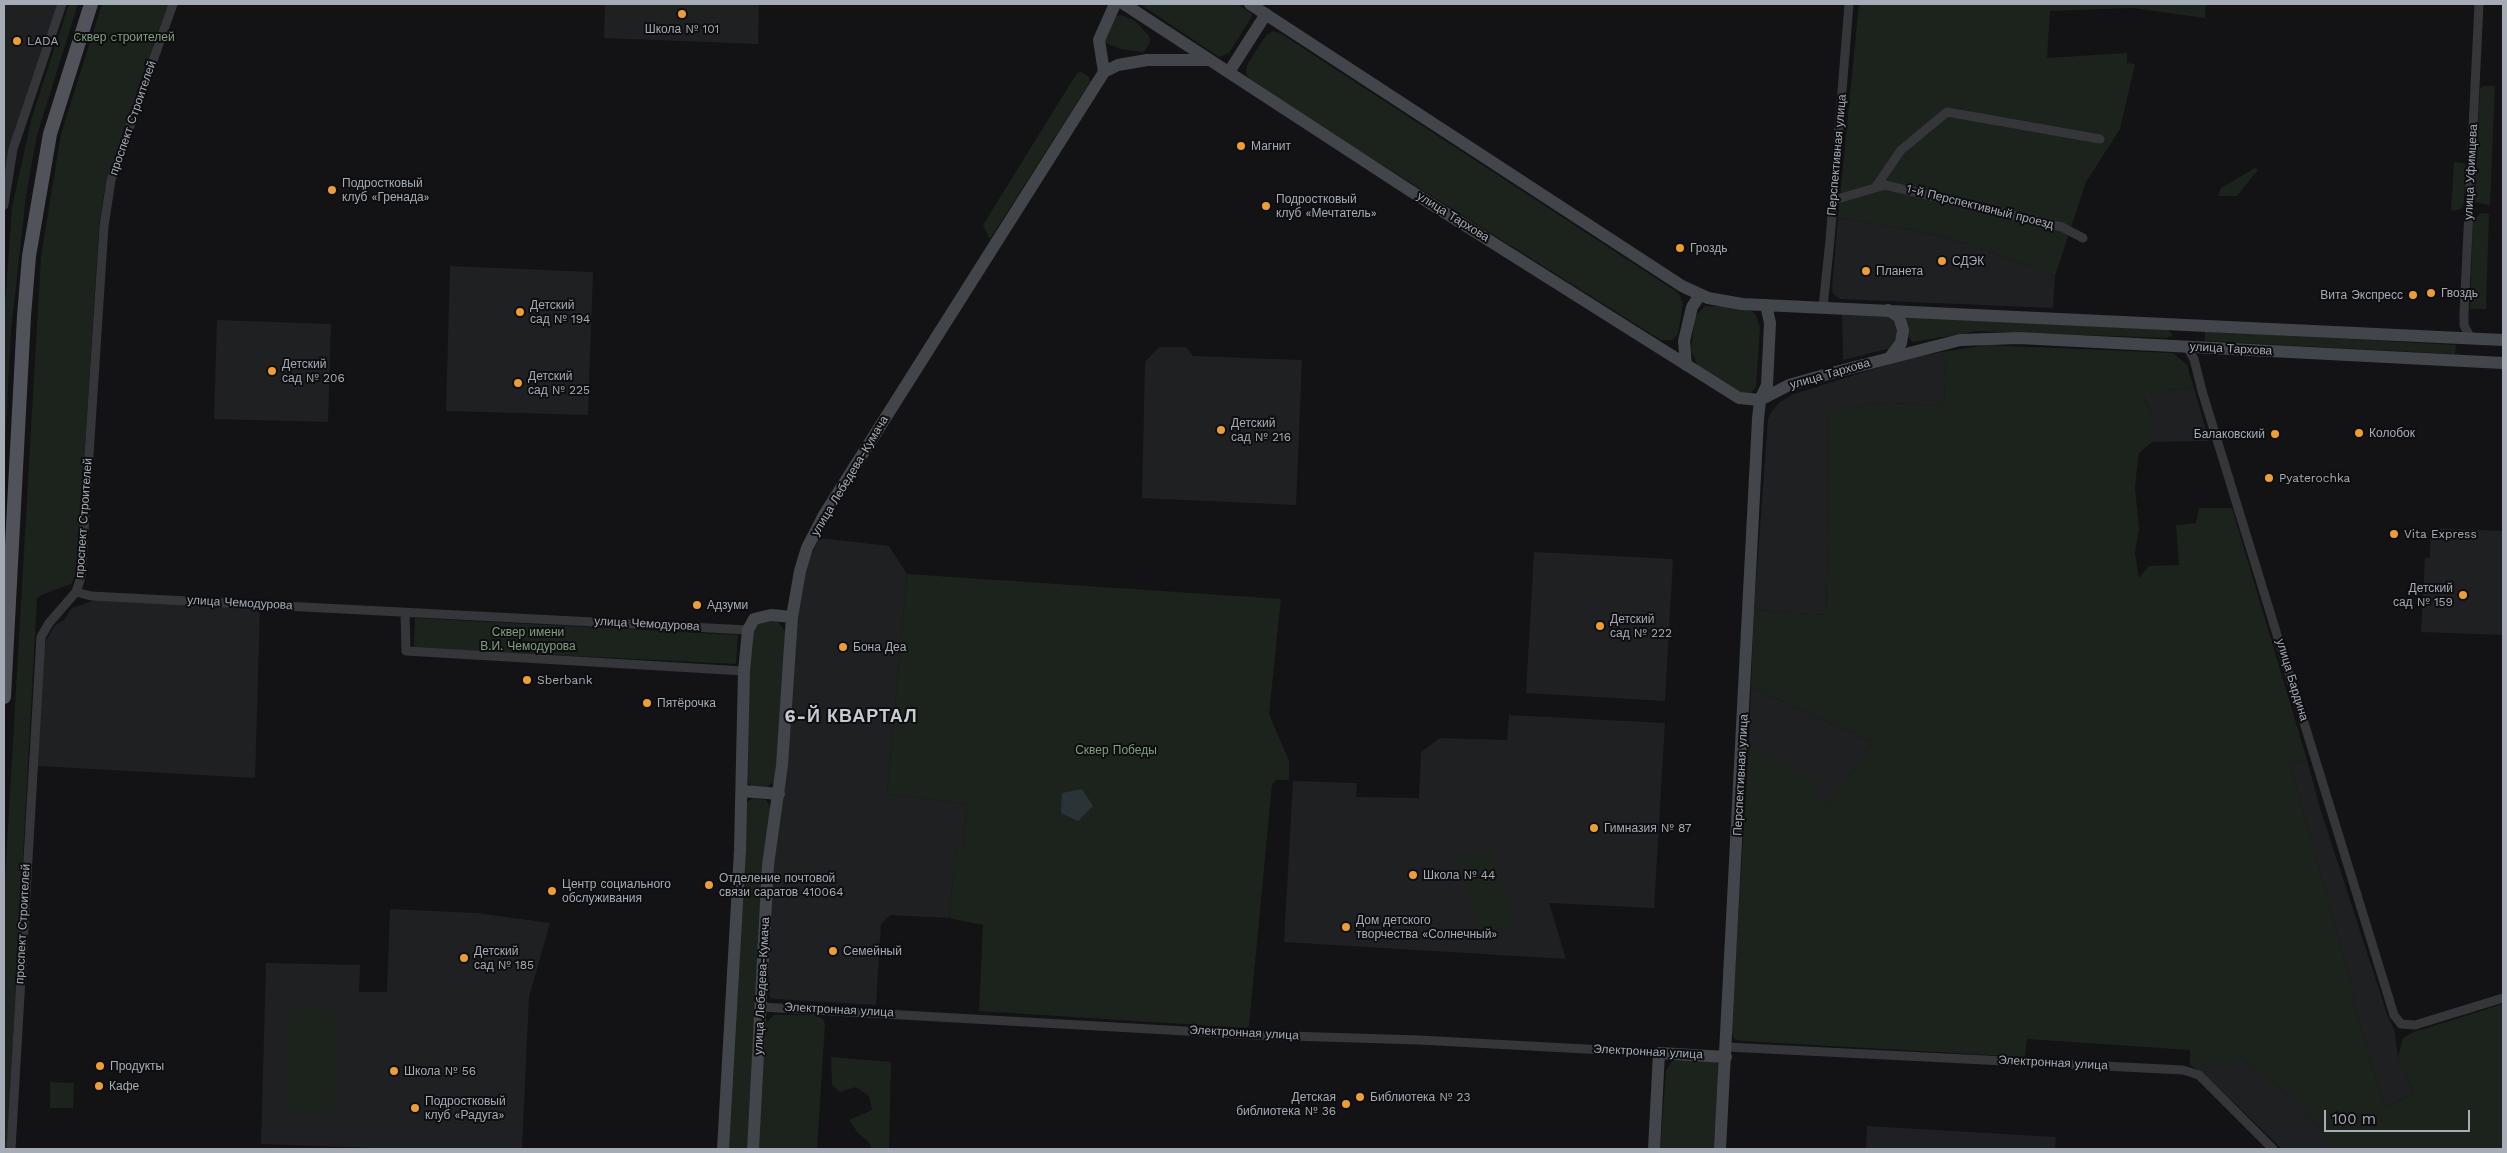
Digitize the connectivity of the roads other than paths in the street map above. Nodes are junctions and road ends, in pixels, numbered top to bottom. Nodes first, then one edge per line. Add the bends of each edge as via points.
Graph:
1 (62, 4) edge
2 (91, 4) edge
3 (172, 4) edge
4 (1114, 4) edge
5 (1124, 4) edge
6 (1250, 4) edge
7 (1849, 4) edge
8 (2479, 4) edge
9 (1266, 14) junction
10 (1209, 60) junction
11 (1104, 72) junction
12 (1230, 72) junction
13 (2100, 139) dead end
14 (1874, 188) junction
15 (1834, 200) junction
16 (4, 204) edge
17 (2083, 238) dead end
18 (1700, 295) junction
19 (1766, 305) junction
20 (1823, 307) junction
21 (1888, 310) junction
22 (2185, 325) junction
23 (2471, 339) junction
24 (2503, 340) edge
25 (2187, 346) junction
26 (1891, 356) junction
27 (2470, 361) junction
28 (2503, 363) edge
29 (1686, 365) junction
30 (1760, 400) junction
31 (76, 592) junction
32 (405, 612) junction
33 (792, 617) junction
34 (748, 630) junction
35 (744, 670) junction
36 (4, 697) edge
37 (742, 791) junction
38 (779, 794) junction
39 (2503, 998) edge
40 (761, 1007) junction
41 (1726, 1052) junction
42 (1659, 1053) junction
43 (11, 1149) edge
44 (723, 1149) edge
45 (753, 1149) edge
46 (1654, 1149) edge
47 (1720, 1149) edge
48 (2273, 1149) edge

1 - 16 street via 14,149
2 - 36 main road via 50,134 29,256
3 - 31 street, проспект Строителей via 110,189 104,226 83,555
4 - 11 main road via 1099,40
5 - 10 main road, улица Тархова
6 - 9 main road, улица Тархова
7 - 15 street, Перспективная улица
8 - 23 street, улица Уфимцева via 2464,313 2464,325
9 - 12 main road
9 - 18 main road, улица Тархова via 1466,147
10 - 11 main road via 1147,60 1118,65
10 - 12 main road, улица Тархова
11 - 33 main road, улица Лебедева-Кумача via 824,516 807,548
12 - 29 main road, улица Тархова via 1409,190
13 - 14 street via 1947,112 1901,150
14 - 15 street, 1-й Перспективный проезд
14 - 17 street, 1-й Перспективный проезд via 1885,185 1912,190 2062,227
15 - 20 street, Перспективная улица
18 - 19 main road, улица Тархова via 1742,304
18 - 29 main road via 1692,307 1684,342
19 - 20 main road, улица Тархова
19 - 30 main road, Перспективная улица via 1770,323 1767,385
20 - 21 main road, улица Тархова
21 - 22 main road, улица Тархова
21 - 26 main road via 1898,317 1903,330 1901,343
22 - 23 main road, улица Тархова
22 - 25 main road
23 - 24 main road, улица Тархова
23 - 27 main road
25 - 26 main road, улица Тархова via 2019,338 1960,340
25 - 27 main road, улица Тархова
25 - 39 street, улица Бардина via 2194,359 2394,1015 2401,1024 2415,1025
26 - 30 main road, улица Тархова via 1789,385
27 - 28 main road, улица Тархова
29 - 30 main road, улица Тархова via 1739,398
30 - 41 main road, Перспективная улица
31 - 32 street, улица Чемодурова via 90,596
31 - 43 street, проспект Строителей via 41,637
32 - 34 street, улица Чемодурова
32 - 35 street via 406,651
33 - 34 main road via 772,615 754,619
33 - 38 main road, улица Лебедева-Кумача
34 - 35 main road
35 - 37 main road
37 - 38 main road
37 - 44 main road
38 - 40 main road, улица Лебедева-Кумача via 768,865
40 - 42 street, Электронная улица via 1256,1035
40 - 45 main road, улица Лебедева-Кумача
41 - 42 main road, Электронная улица
41 - 47 main road, Перспективная улица
41 - 48 street, Электронная улица via 2183,1070 2199,1075
42 - 46 main road

